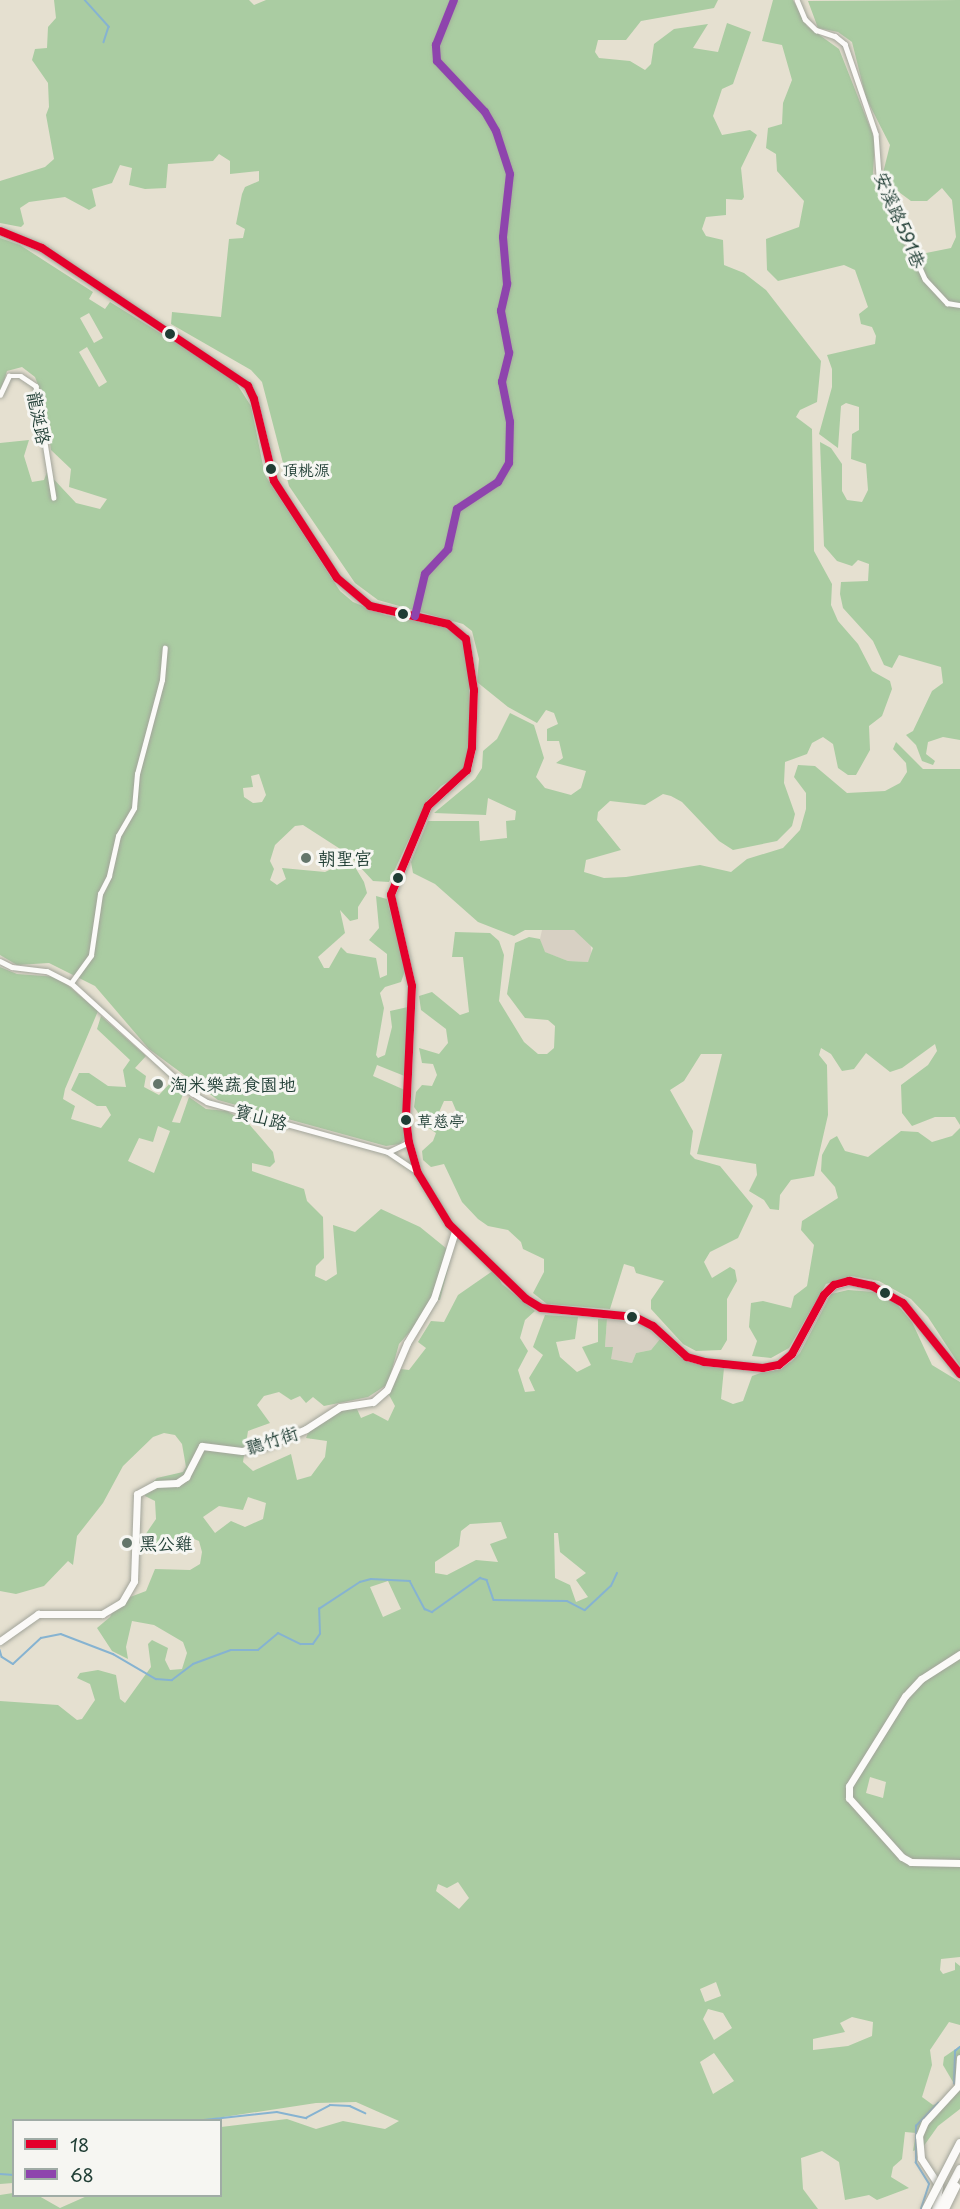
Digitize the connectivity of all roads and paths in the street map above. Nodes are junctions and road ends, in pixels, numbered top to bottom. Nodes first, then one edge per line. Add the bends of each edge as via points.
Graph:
1 (454, 0) edge
2 (797, 0) edge
3 (0, 231) edge
4 (960, 305) edge
5 (0, 395) edge
6 (54, 498) dead end
7 (415, 616) junction
8 (165, 648) dead end
9 (0, 961) edge
10 (72, 983) junction
11 (409, 1142) junction
12 (388, 1152) junction
13 (418, 1173) junction
14 (455, 1231) junction
15 (960, 1374) edge
16 (0, 1641) edge
17 (960, 1654) edge
18 (960, 1863) edge
19 (960, 2058) edge
20 (960, 2143) edge
21 (960, 2154) edge
22 (960, 2169) edge
23 (960, 2179) edge
24 (932, 2209) edge
25 (945, 2209) edge

1 - 7 street via 436,45 437,61 485,112 496,131 510,174 503,237 507,284 501,311 509,353 502,382 510,422 509,463 498,482 457,509 448,549 425,574
2 - 4 street, 安溪路591巷 via 805,19 816,30 845,44 876,134 879,175 896,215 925,279 947,303
3 - 7 main road via 42,248 248,386 274,481 337,578 370,606
5 - 6 street, 龍涎路 via 9,376 21,376 36,386
7 - 11 main road via 448,624 466,639 474,690 467,770 428,806 392,886 392,909 409,961 412,986 406,1118
8 - 10 street via 162,680 137,774 134,808 118,836 109,876 99,894 91,955
9 - 10 street, 寶山路 via 12,967 47,971
10 - 12 street, 寶山路 via 207,1102
11 - 12 street
11 - 13 main road
12 - 13 street, 寶山路
13 - 14 main road via 437,1209
14 - 15 main road via 526,1299 541,1308 635,1317 653,1326 687,1357 704,1362 763,1368 779,1365 792,1354 834,1285 849,1281 872,1286 912,1310
14 - 16 main road, 聽竹街 via 434,1298 407,1342 387,1390 373,1402 340,1407 306,1429 266,1446 242,1451 202,1446 186,1477 177,1483 156,1484 137,1494 134,1581 122,1602 102,1614 38,1614
17 - 18 main road via 921,1679 905,1696 854,1774 849,1798 902,1857 911,1862
19 - 24 main road via 958,2086 925,2122 919,2136 921,2158 939,2186
20 - 24 main road, bridge
21 - 24 main road
22 - 24 main road
23 - 25 main road

